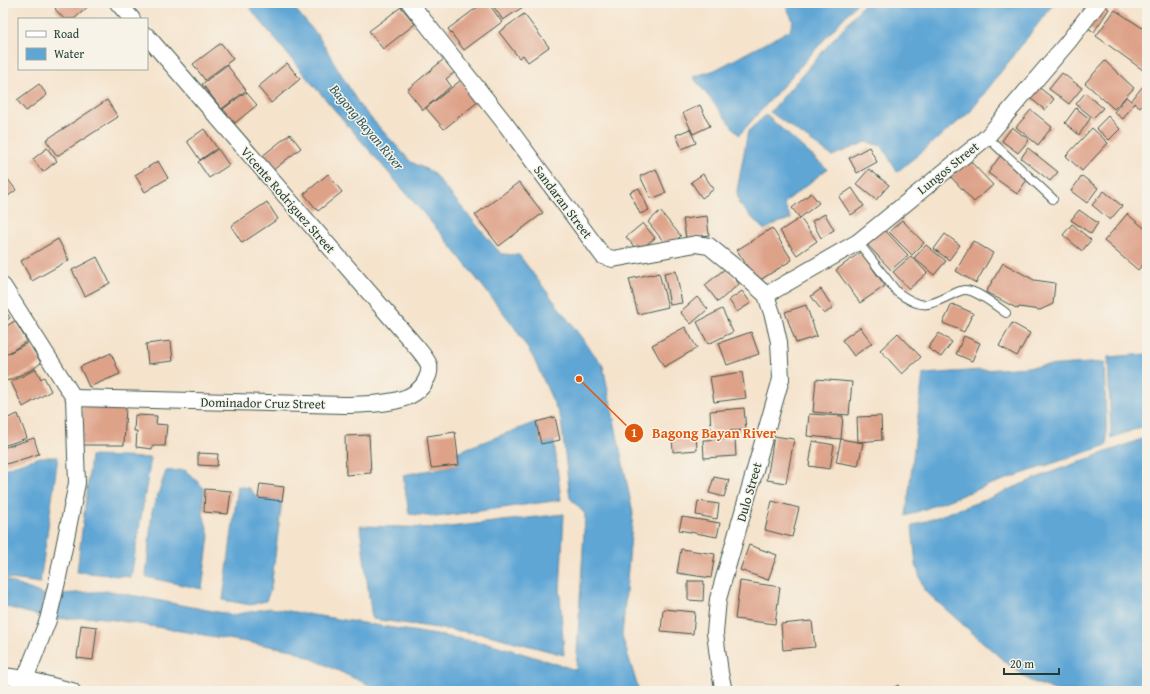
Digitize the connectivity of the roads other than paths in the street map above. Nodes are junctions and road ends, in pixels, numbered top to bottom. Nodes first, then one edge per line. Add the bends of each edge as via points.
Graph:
1 (118, 3) edge
2 (410, 3) edge
3 (1098, 3) edge
4 (131, 18) edge
5 (148, 37) edge
6 (987, 137) junction
7 (1053, 199) dead end
8 (858, 242) junction
9 (3, 286) edge
10 (766, 295) junction
11 (1006, 313) dead end
12 (428, 364) joint
13 (74, 398) junction
14 (3, 676) edge
15 (25, 679) junction
16 (72, 691) edge
17 (724, 691) edge

1 - 4 street
2 - 10 street, Sandaran Street via 504,122 603,256 614,259 696,244 709,246
3 - 6 street, Lungos Street
5 - 12 street, Vicente Rodriguez Street
6 - 7 lane
6 - 8 street, Lungos Street
8 - 10 street, Lungos Street
8 - 11 lane via 897,292 905,298 921,305 932,304 964,289 974,291
9 - 13 street
10 - 17 street, Dulo Street via 779,342 781,379 718,599 715,633
12 - 13 street, Dominador Cruz Street via 430,373 424,386 409,397 383,403 345,405
13 - 15 street via 77,483 48,620
14 - 15 street
15 - 16 street

